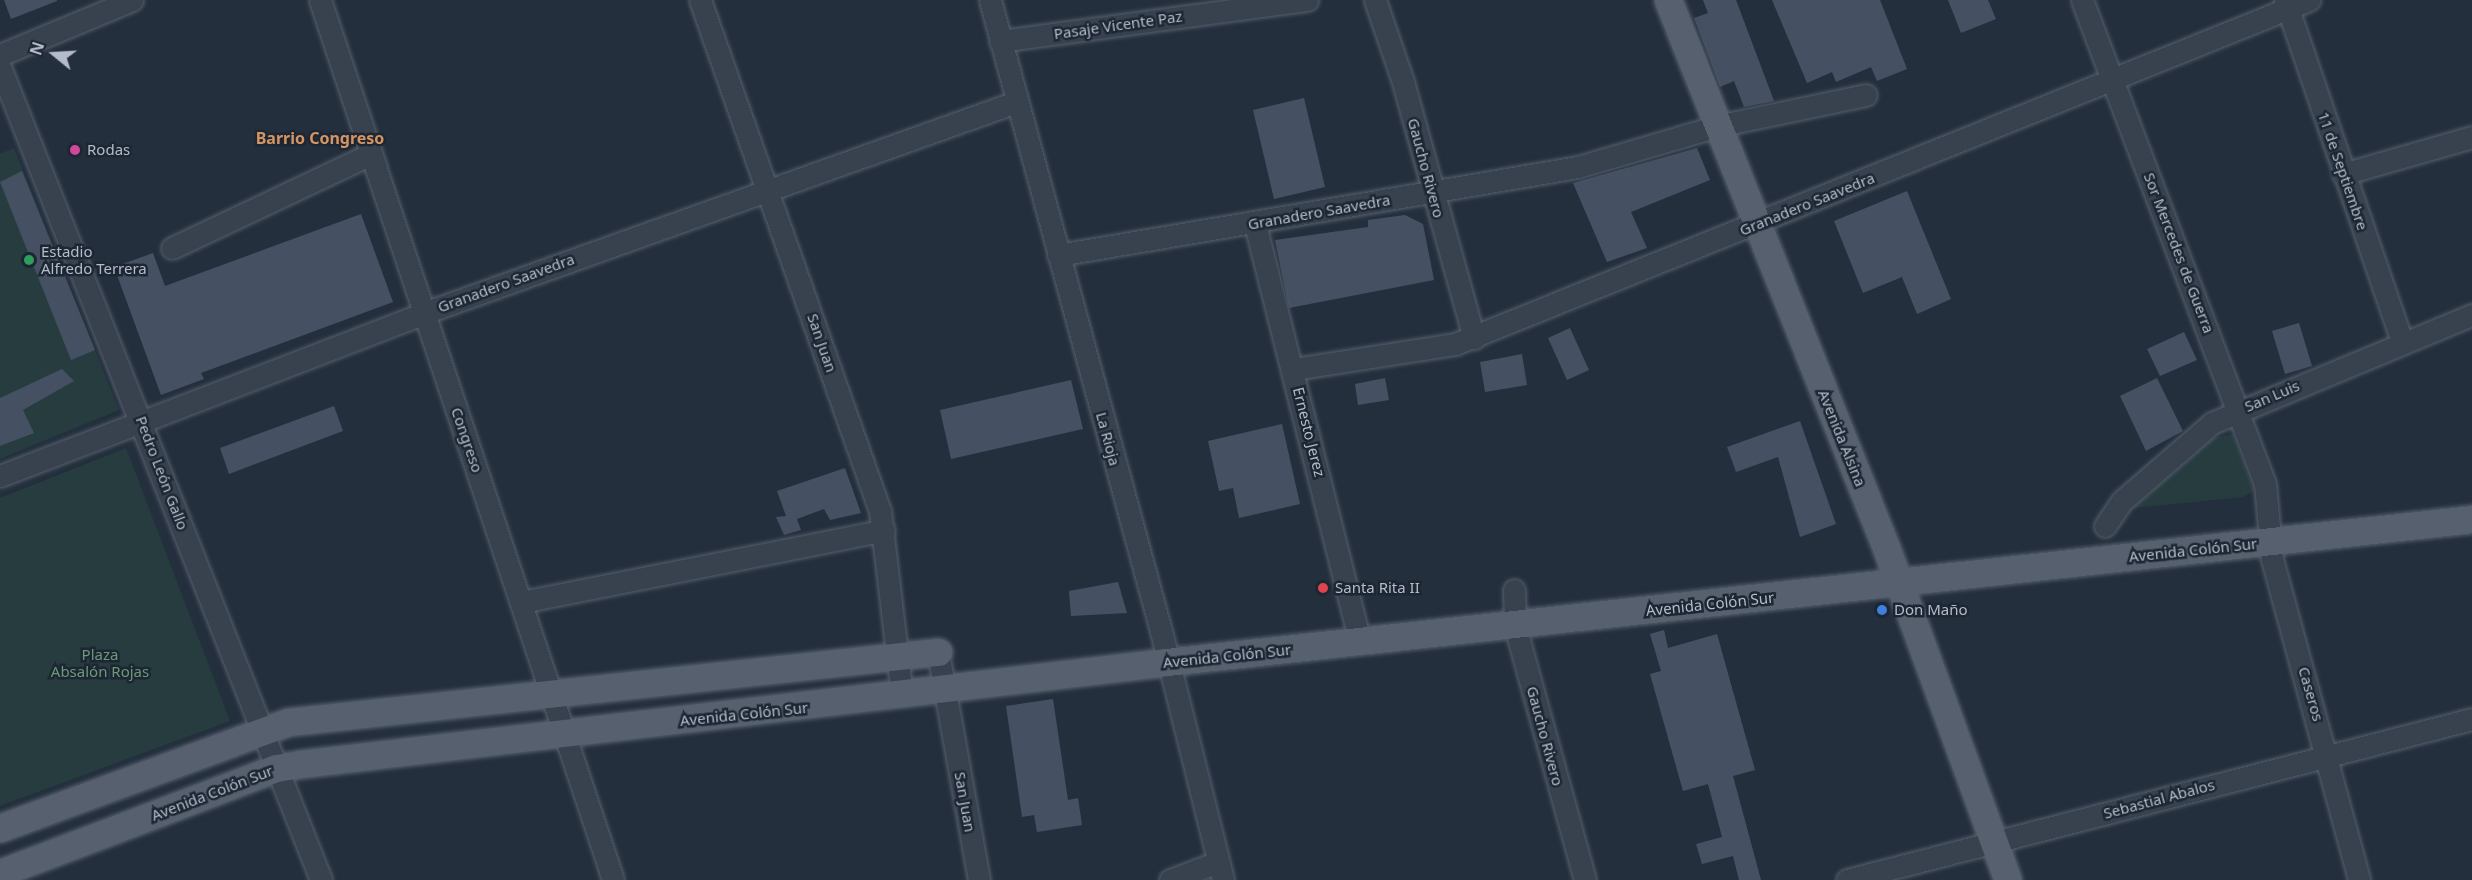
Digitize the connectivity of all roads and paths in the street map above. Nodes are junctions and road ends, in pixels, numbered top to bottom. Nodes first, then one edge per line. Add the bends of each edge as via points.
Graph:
1 (132, 0) edge
2 (320, 0) edge
3 (700, 0) edge
4 (990, 0) edge
5 (1307, 0) edge
6 (1375, 0) edge
7 (1668, 0) edge
8 (2082, 0) edge
9 (2310, 0) edge
10 (2286, 3) edge
11 (1000, 40) junction
12 (0, 55) edge
13 (0, 67) edge
14 (2111, 77) junction
15 (1866, 95) dead end
16 (1016, 102) junction
17 (1717, 126) junction
18 (2472, 136) edge
19 (371, 154) junction
20 (2343, 174) junction
21 (767, 188) junction
22 (1432, 193) junction
23 (1255, 224) junction
24 (1757, 225) junction
25 (172, 248) dead end
26 (1058, 255) junction
27 (424, 313) junction
28 (2472, 315) edge
29 (1474, 338) junction
30 (2402, 342) junction
31 (1294, 369) junction
32 (2239, 410) junction
33 (142, 420) junction
34 (0, 476) edge
35 (2271, 507) joint
36 (2472, 519) edge
37 (2104, 525) dead end
38 (884, 530) junction
39 (2271, 542) junction
40 (1898, 582) junction
41 (1514, 590) dead end
42 (522, 602) junction
43 (1515, 626) junction
44 (1360, 642) junction
45 (938, 652) joint
46 (897, 656) junction
47 (1167, 662) junction
48 (945, 689) junction
49 (553, 694) junction
50 (902, 696) junction
51 (2472, 719) edge
52 (261, 730) junction
53 (564, 734) junction
54 (2328, 754) junction
55 (276, 768) junction
56 (0, 828) edge
57 (1993, 842) junction
58 (1220, 871) edge
59 (0, 873) edge
60 (1859, 878) edge
61 (321, 880) edge
62 (613, 880) edge
63 (979, 880) edge
64 (1170, 880) edge
65 (1585, 880) edge
66 (2007, 880) edge
67 (2359, 880) edge

1 - 12 street
2 - 19 street, Congreso
3 - 21 street, San Juan
4 - 11 street, La Rioja
5 - 11 street, Pasaje Vicente Paz
6 - 22 street, Gaucho Rivero
7 - 17 main road, Avenida Alsina
8 - 14 street, Sor Mercedes de Guerra
9 - 10 street, Granadero Saavedra
10 - 14 street, Granadero Saavedra
10 - 20 street, 11 de Septiembre
11 - 16 street, La Rioja
13 - 33 street, Pedro León Gallo
14 - 24 street, Granadero Saavedra
14 - 32 street, Sor Mercedes de Guerra
15 - 17 street, Granadero Saavedra
16 - 21 street, Granadero Saavedra
16 - 26 street, La Rioja
17 - 22 street, Granadero Saavedra via 1578,167
17 - 24 main road, Avenida Alsina
18 - 20 street
19 - 25 street
19 - 27 street, Congreso
20 - 30 street, 11 de Septiembre
21 - 27 street, Granadero Saavedra
21 - 38 street, San Juan
22 - 23 street, Granadero Saavedra
22 - 29 street, Gaucho Rivero
23 - 26 street, Granadero Saavedra
23 - 31 street, Ernesto Jerez
24 - 29 street, Granadero Saavedra
24 - 40 main road, Avenida Alsina
26 - 47 street, La Rioja
27 - 33 street, Granadero Saavedra
27 - 42 street, Congreso
28 - 30 street, San Luis
29 - 31 street, Granadero Saavedra via 1436,348
30 - 32 street, San Luis
31 - 44 street, Ernesto Jerez
32 - 35 street, Sor Mercedes de Guerra
32 - 37 street, San Luis via 2197,433 2121,501
33 - 34 street, Granadero Saavedra
33 - 52 street, Pedro León Gallo
35 - 39 street, Caseros
36 - 39 main road, Avenida Colón Sur
38 - 42 street
38 - 46 street, San Juan
39 - 40 main road, Avenida Colón Sur
39 - 54 street, Caseros
40 - 43 main road, Avenida Colón Sur
40 - 57 main road, Avenida Alsina
41 - 43 street, Gaucho Rivero
42 - 49 street, Congreso
43 - 44 main road, Avenida Colón Sur
43 - 65 street, Gaucho Rivero
44 - 47 main road, Avenida Colón Sur
45 - 46 main road
45 - 48 street, San Juan
46 - 49 main road
46 - 50 street, San Juan
47 - 48 main road, Avenida Colón Sur
47 - 58 street, La Rioja
48 - 50 main road, Avenida Colón Sur
48 - 63 street, San Juan
49 - 52 main road via 288,722
49 - 53 street, Congreso
50 - 53 main road, Avenida Colón Sur
51 - 54 street, Sebastial Abalos
52 - 55 street, Pedro León Gallo
52 - 56 main road
53 - 55 main road, Avenida Colón Sur
53 - 62 street, Congreso
54 - 57 street, Sebastial Abalos
54 - 67 street, Caseros
55 - 59 main road, Avenida Colón Sur
55 - 61 street, Pedro León Gallo
57 - 60 street, Sebastial Abalos
57 - 66 main road, Avenida Alsina
58 - 64 street

